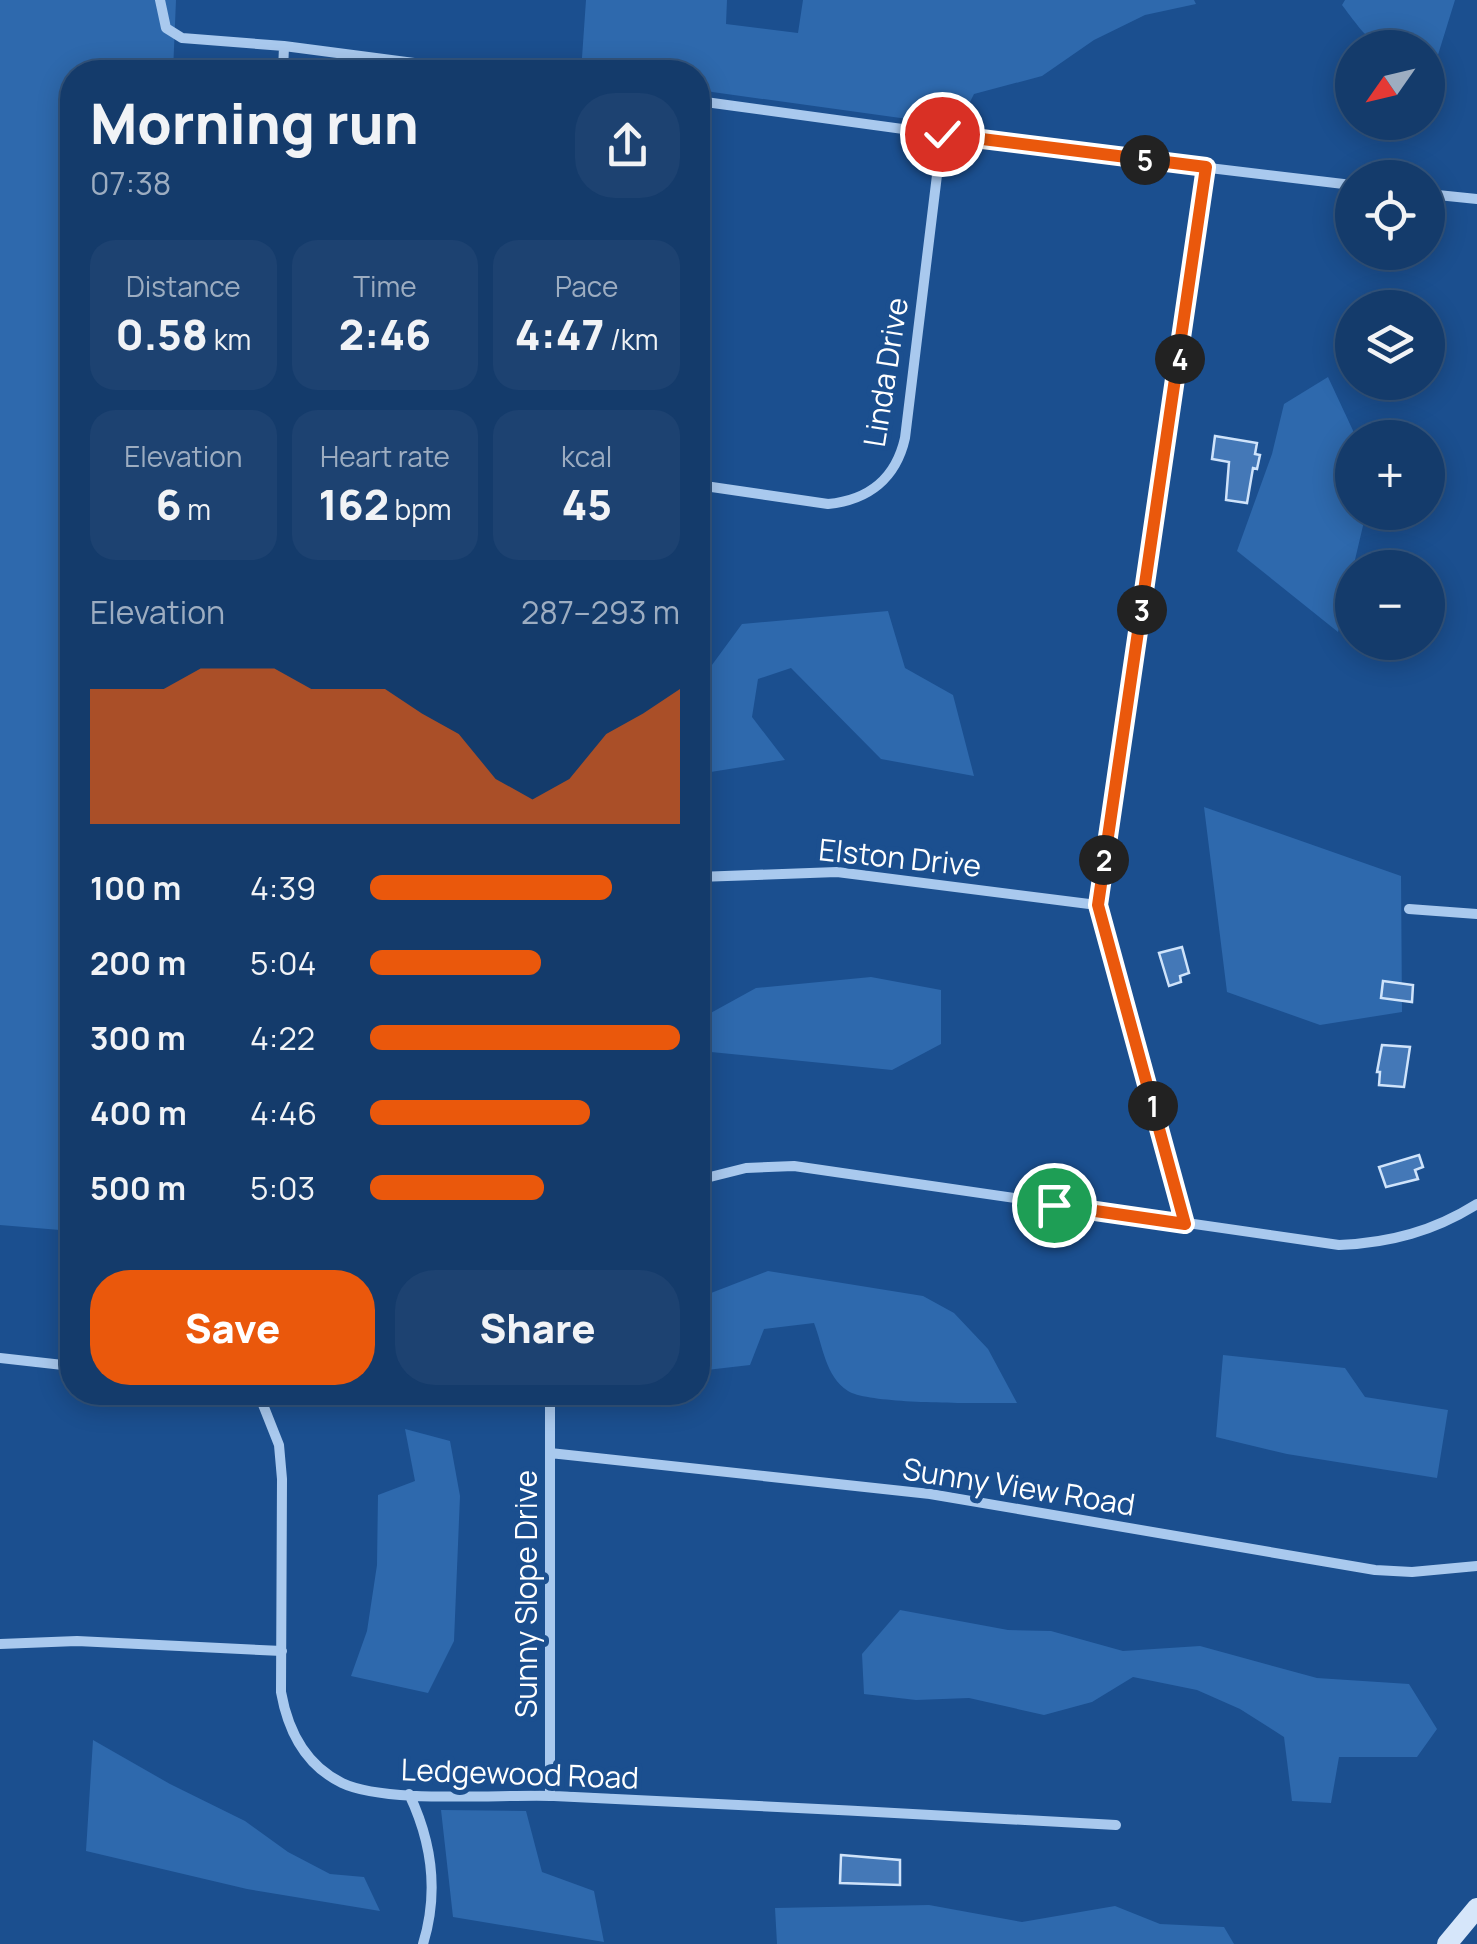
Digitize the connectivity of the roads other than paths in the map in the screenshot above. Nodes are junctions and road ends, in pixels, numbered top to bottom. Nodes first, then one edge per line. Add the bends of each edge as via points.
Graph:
1 (160, 0) edge
2 (284, 46) junction
3 (283, 60) edge
4 (391, 60) edge
5 (710, 104) edge
6 (942, 134) junction
7 (1206, 167) junction
8 (1335, 183) edge
9 (1445, 196) edge
10 (1477, 200) edge
11 (710, 488) edge
12 (710, 877) edge
13 (1098, 905) junction
14 (1408, 909) dead end
15 (1477, 914) edge
16 (710, 1177) edge
17 (1477, 1204) edge
18 (1185, 1224) junction
19 (0, 1358) edge
20 (60, 1365) edge
21 (263, 1405) edge
22 (550, 1405) edge
23 (550, 1453) junction
24 (1477, 1566) edge
25 (0, 1644) edge
26 (282, 1651) junction
27 (410, 1794) junction
28 (550, 1796) junction
29 (1116, 1824) dead end
30 (1477, 1908) edge
31 (422, 1944) edge
32 (1447, 1944) edge

1 - 2 street via 166,28 182,38
2 - 3 street
2 - 4 street
5 - 6 street
6 - 7 street
6 - 11 street, Linda Drive via 906,438 894,468 873,490 828,504
7 - 8 street
7 - 13 street
9 - 10 street
12 - 13 street, Elston Drive via 837,872
13 - 18 street
14 - 15 street
16 - 18 street via 794,1166
17 - 18 street via 1424,1231 1364,1244
19 - 20 street
21 - 26 street, Ledgewood Road via 279,1445 282,1479
22 - 23 street, Sunny Slope Drive
23 - 24 street, Sunny View Road via 930,1494 1375,1570
23 - 28 street, Sunny Slope Drive
25 - 26 street
26 - 27 street, Ledgewood Road via 285,1715 306,1755 362,1791
27 - 28 street, Ledgewood Road
27 - 31 street via 432,1872
28 - 29 street, Ledgewood Road
30 - 32 main road

